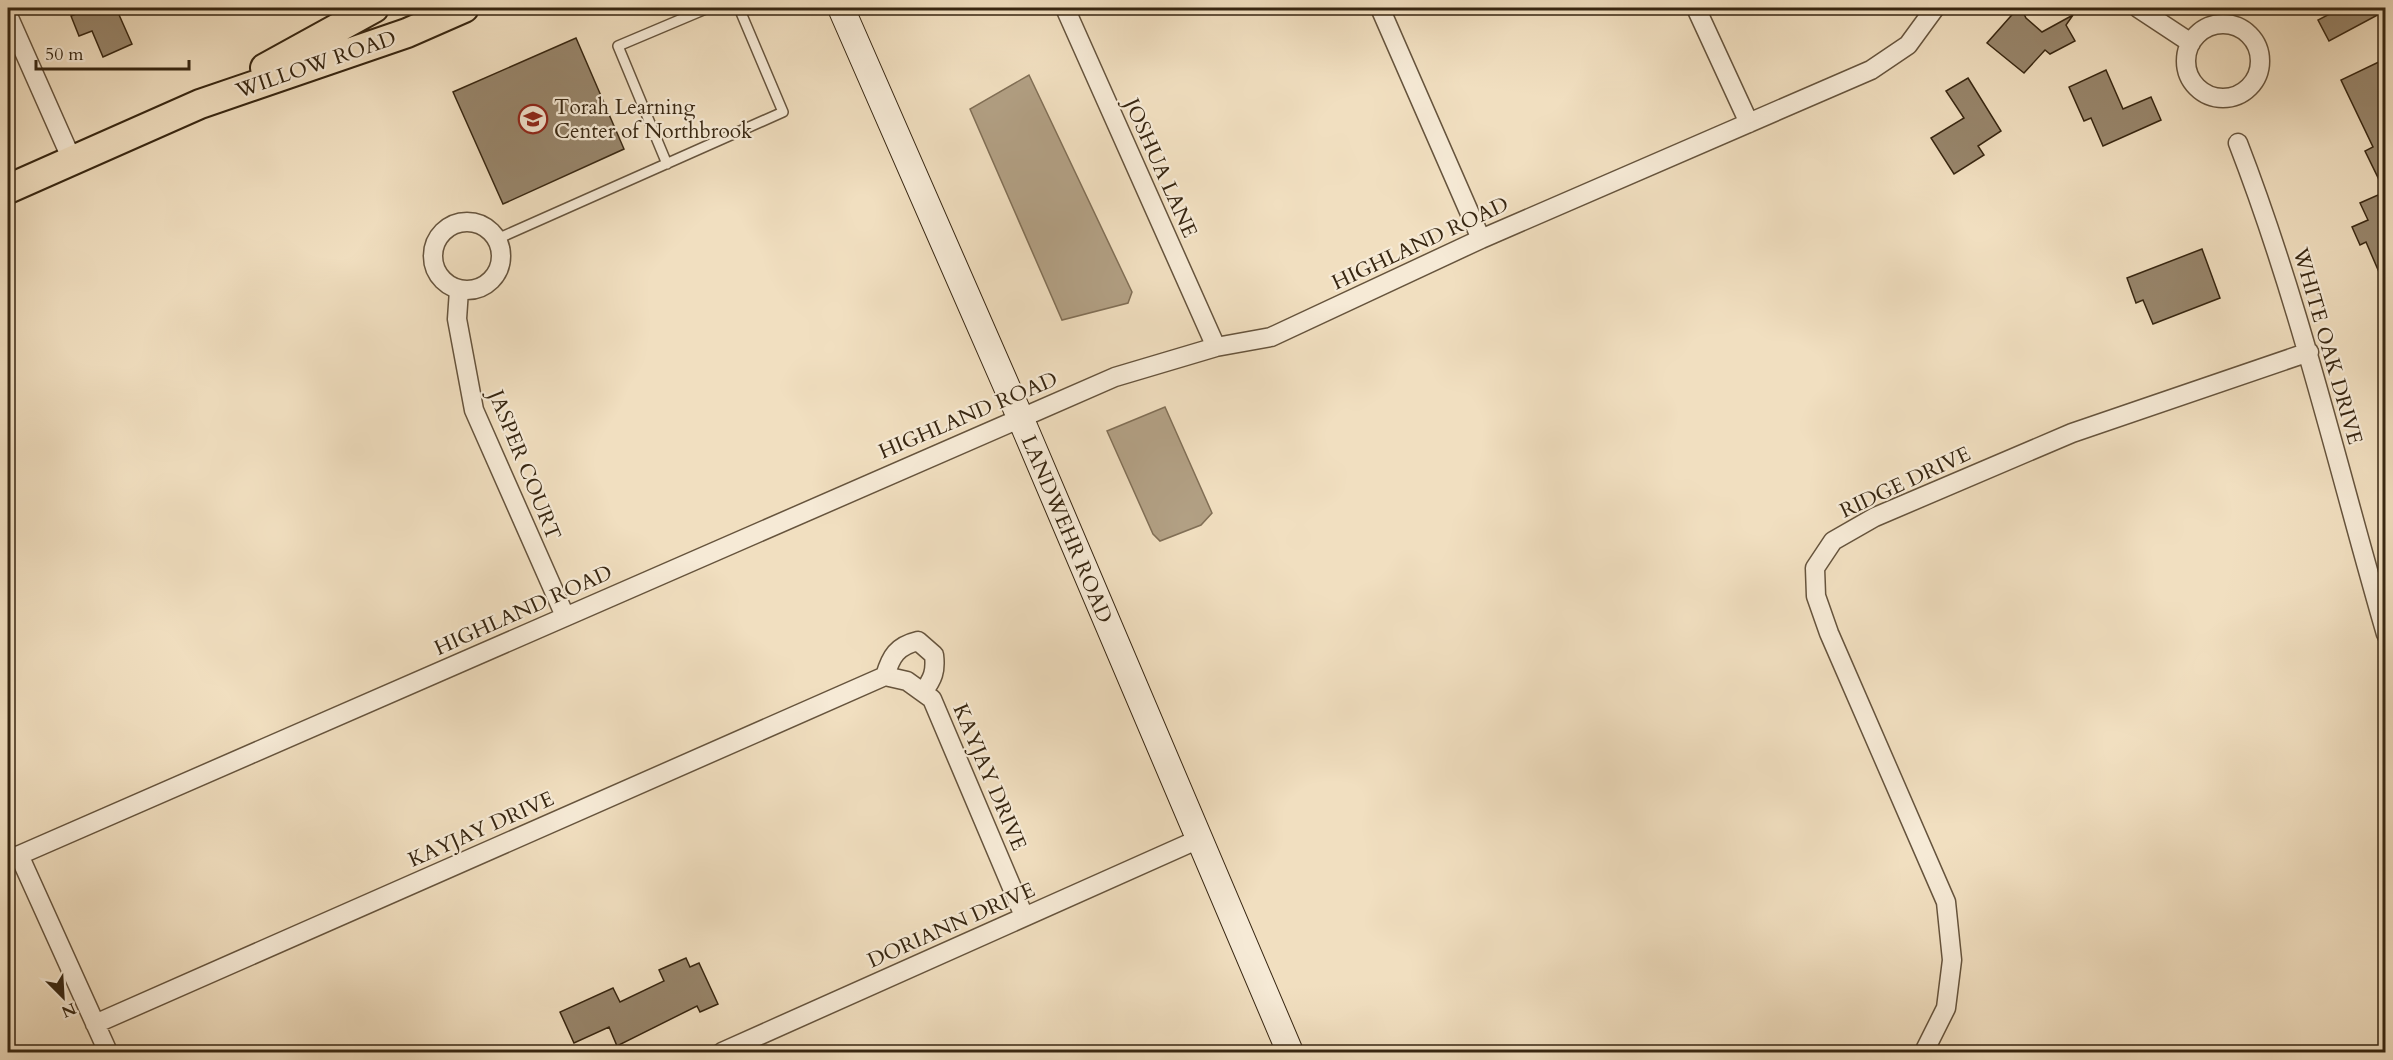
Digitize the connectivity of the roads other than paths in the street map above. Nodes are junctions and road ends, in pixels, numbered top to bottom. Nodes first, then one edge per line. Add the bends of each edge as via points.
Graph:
1 (464, 8) edge
2 (708, 8) edge
3 (739, 8) edge
4 (841, 8) edge
5 (1065, 8) edge
6 (1380, 8) edge
7 (1696, 8) edge
8 (1935, 8) edge
9 (2138, 8) edge
10 (358, 14) edge
11 (10, 20) dead end
12 (2191, 43) junction
13 (200, 104) junction
14 (1749, 123) junction
15 (2238, 142) dead end
16 (72, 160) junction
17 (667, 164) junction
18 (8, 189) edge
19 (497, 239) junction
20 (1481, 239) junction
21 (459, 290) junction
22 (1216, 347) junction
23 (2309, 352) junction
24 (1020, 417) junction
25 (565, 616) junction
26 (2385, 634) edge
27 (885, 676) junction
28 (923, 692) junction
29 (1199, 839) junction
30 (13, 858) edge
31 (1024, 916) junction
32 (95, 1024) junction
33 (108, 1053) edge
34 (722, 1053) edge
35 (1290, 1053) edge
36 (1924, 1053) edge

1 - 13 main road, WILLOW ROAD via 407,33
2 - 17 lane via 618,46
3 - 17 lane via 783,112
4 - 24 main road, LANDWEHR ROAD
5 - 22 street, JOSHUA LANE
6 - 20 street
7 - 14 street
8 - 14 street, HIGHLAND ROAD via 1908,45 1871,70
9 - 12 street
10 - 13 main road, WILLOW ROAD
11 - 16 street
12 - 12 street via 2187,68 2200,90 2216,97 2234,97 2254,81 2260,65 2258,50 2251,37 2238,27 2208,27
13 - 16 main road, WILLOW ROAD
14 - 20 street, HIGHLAND ROAD
15 - 23 street, WHITE OAK DRIVE via 2275,242
16 - 18 main road, WILLOW ROAD
17 - 19 lane
19 - 21 street via 501,258 495,277 479,288
19 - 21 street via 480,225 469,222 440,236 433,257 435,268 440,278
20 - 22 street, HIGHLAND ROAD via 1271,337
21 - 25 street, JASPER COURT via 457,319 474,410
22 - 24 street, HIGHLAND ROAD via 1115,377
23 - 26 street, WHITE OAK DRIVE
23 - 36 street, RIDGE DRIVE via 2072,433 1875,517 1833,541 1815,568 1816,596 1829,633 1946,902 1952,960 1946,1008
24 - 25 street, HIGHLAND ROAD
24 - 29 main road, LANDWEHR ROAD
25 - 30 street, HIGHLAND ROAD
27 - 28 street, KAYJAY DRIVE via 907,681
27 - 28 street, KAYJAY DRIVE via 897,650 918,641 934,655 934,679
27 - 32 street, KAYJAY DRIVE
28 - 31 street, KAYJAY DRIVE via 932,699
29 - 31 street, DORIANN DRIVE
29 - 35 main road, LANDWEHR ROAD
30 - 32 street
31 - 34 street, DORIANN DRIVE
32 - 33 street

